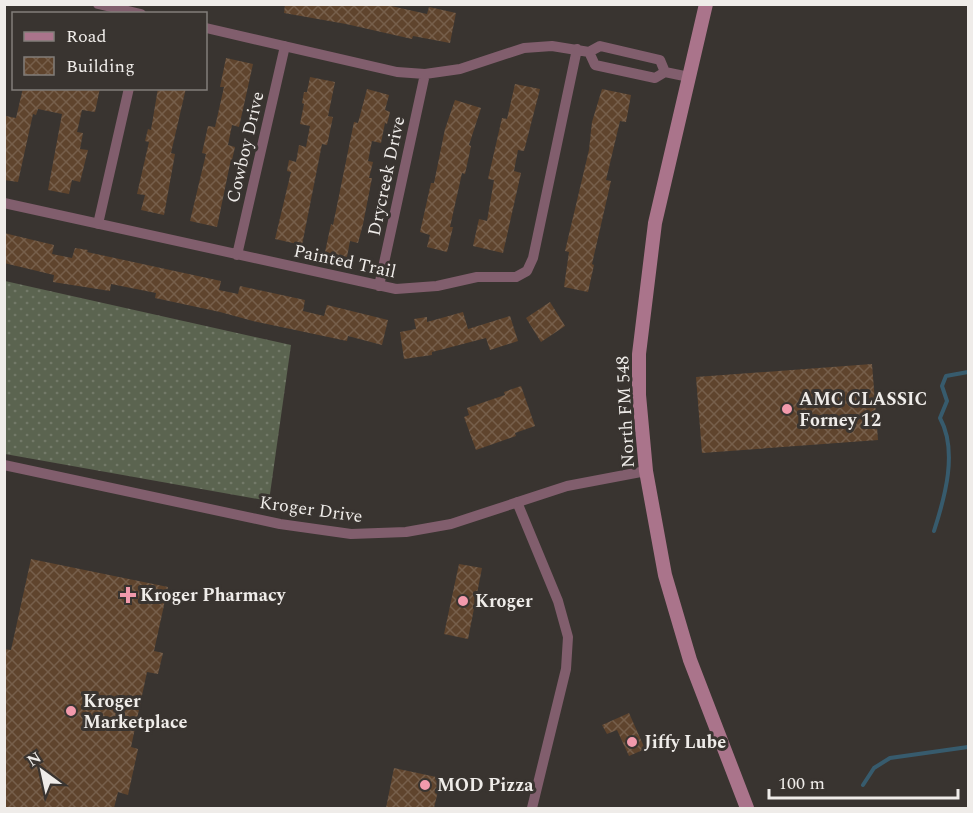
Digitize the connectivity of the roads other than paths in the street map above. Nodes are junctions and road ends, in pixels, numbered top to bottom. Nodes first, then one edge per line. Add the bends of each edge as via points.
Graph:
1 (99, 4) edge
2 (706, 4) edge
3 (133, 12) edge
4 (207, 28) edge
5 (285, 46) junction
6 (577, 49) junction
7 (589, 52) junction
8 (665, 72) junction
9 (425, 74) junction
10 (689, 76) junction
11 (129, 90) edge
12 (4, 203) edge
13 (98, 224) junction
14 (237, 255) junction
15 (379, 286) junction
16 (4, 465) edge
17 (646, 471) junction
18 (517, 502) junction
19 (532, 808) edge
20 (747, 808) edge

1 - 3 street
2 - 10 main road, North FM 548
4 - 5 street
5 - 9 street via 397,72
5 - 14 street, Cowboy Drive
6 - 7 street
6 - 9 street via 524,48 460,69
6 - 15 street, Painted Trail via 527,271 516,277 471,278 422,288
7 - 8 street via 600,46 660,60
7 - 8 street via 595,65 655,78
8 - 10 street
9 - 15 street, Drycreek Drive
10 - 17 main road, North FM 548 via 655,223 639,354
11 - 13 street
12 - 13 street, Painted Trail
13 - 14 street, Painted Trail
14 - 15 street, Painted Trail
16 - 18 street, Kroger Drive via 280,524 351,534 432,528 485,515
17 - 18 street, Kroger Drive via 567,486
17 - 20 main road, North FM 548 via 658,545 676,616
18 - 19 street via 558,601 568,637 566,669

